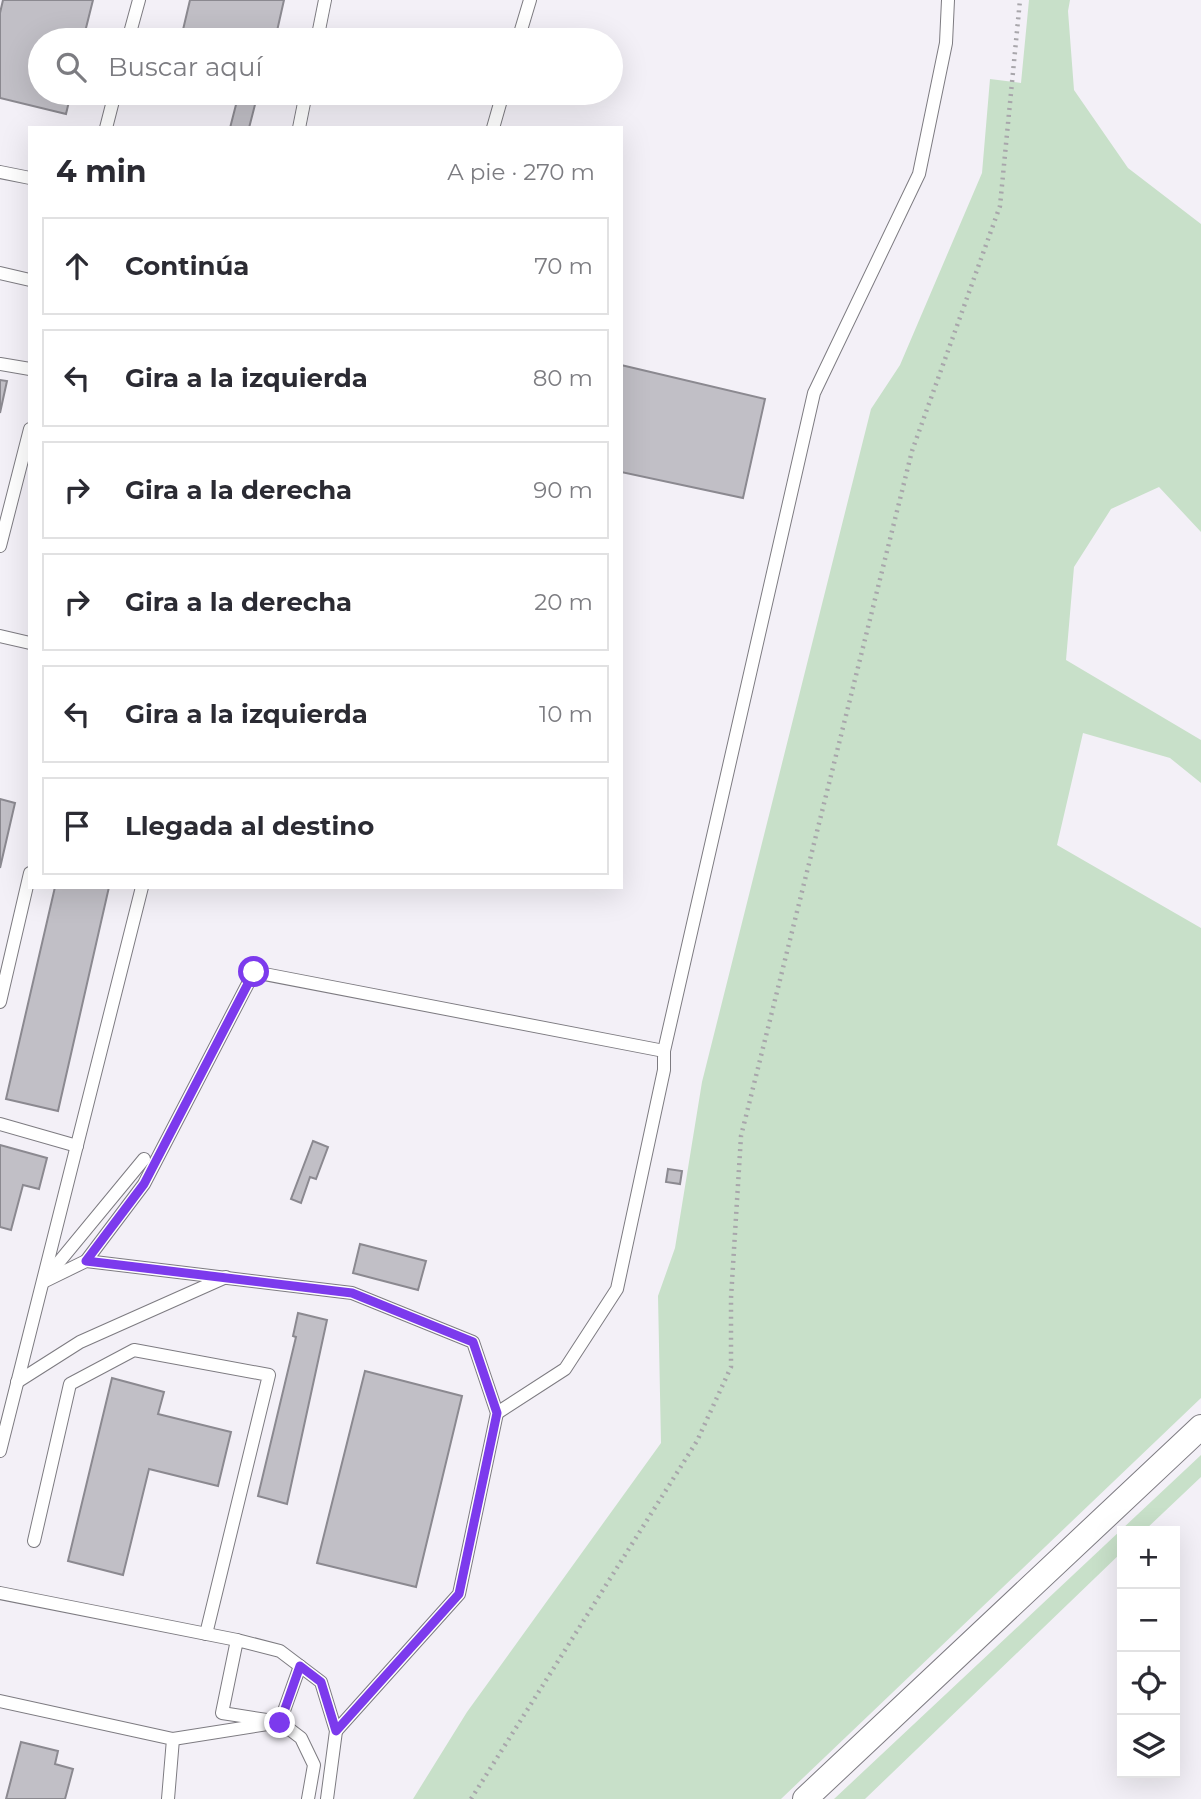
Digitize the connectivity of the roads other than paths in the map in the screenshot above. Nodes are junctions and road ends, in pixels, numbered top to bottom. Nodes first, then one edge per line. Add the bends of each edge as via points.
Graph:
1 (139, 0) edge
2 (325, 0) edge
3 (530, 0) edge
4 (948, 0) edge
5 (131, 28) edge
6 (319, 28) edge
7 (522, 28) edge
8 (112, 105) edge
9 (304, 105) edge
10 (499, 105) edge
11 (107, 126) edge
12 (299, 126) edge
13 (493, 126) edge
14 (0, 172) edge
15 (28, 178) edge
16 (0, 273) edge
17 (28, 280) edge
18 (0, 364) edge
19 (28, 369) edge
20 (28, 437) edge
21 (0, 546) edge
22 (0, 636) edge
23 (28, 643) edge
24 (28, 882) edge
25 (141, 889) edge
26 (0, 1002) edge
27 (664, 1051) junction
28 (0, 1124) edge
29 (77, 1146) junction
30 (144, 1159) dead end
31 (86, 1261) junction
32 (227, 1277) junction
33 (43, 1282) junction
34 (17, 1382) junction
35 (497, 1413) junction
36 (1201, 1427) edge
37 (0, 1451) edge
38 (34, 1541) dead end
39 (0, 1593) edge
40 (205, 1634) junction
41 (237, 1640) junction
42 (300, 1666) junction
43 (0, 1701) edge
44 (280, 1723) junction
45 (336, 1731) junction
46 (173, 1739) junction
47 (168, 1799) edge
48 (308, 1799) edge
49 (327, 1799) edge
50 (805, 1799) edge

1 - 5 lane
2 - 6 lane
3 - 7 lane
4 - 27 lane via 946,43 919,174 814,393
8 - 11 lane
9 - 12 lane
10 - 13 lane
14 - 15 lane
16 - 17 lane
18 - 19 lane
20 - 21 lane
22 - 23 lane
24 - 26 lane
25 - 29 lane
27 - 31 lane via 254,972 144,1184
27 - 35 lane via 664,1070 617,1290 565,1369
28 - 29 lane
29 - 33 lane
30 - 33 lane
31 - 32 lane
31 - 33 lane
32 - 34 lane via 80,1342
32 - 35 lane via 352,1293 473,1342
33 - 34 lane
34 - 37 lane
35 - 45 lane via 459,1594
36 - 50 street
38 - 40 lane via 70,1384 134,1350 269,1374
39 - 40 lane
40 - 41 lane
41 - 42 lane via 280,1651
41 - 44 lane via 222,1713
42 - 44 lane
42 - 45 lane via 321,1682
43 - 46 lane
44 - 46 lane
44 - 48 lane via 301,1738 314,1765
45 - 49 lane
46 - 47 lane

